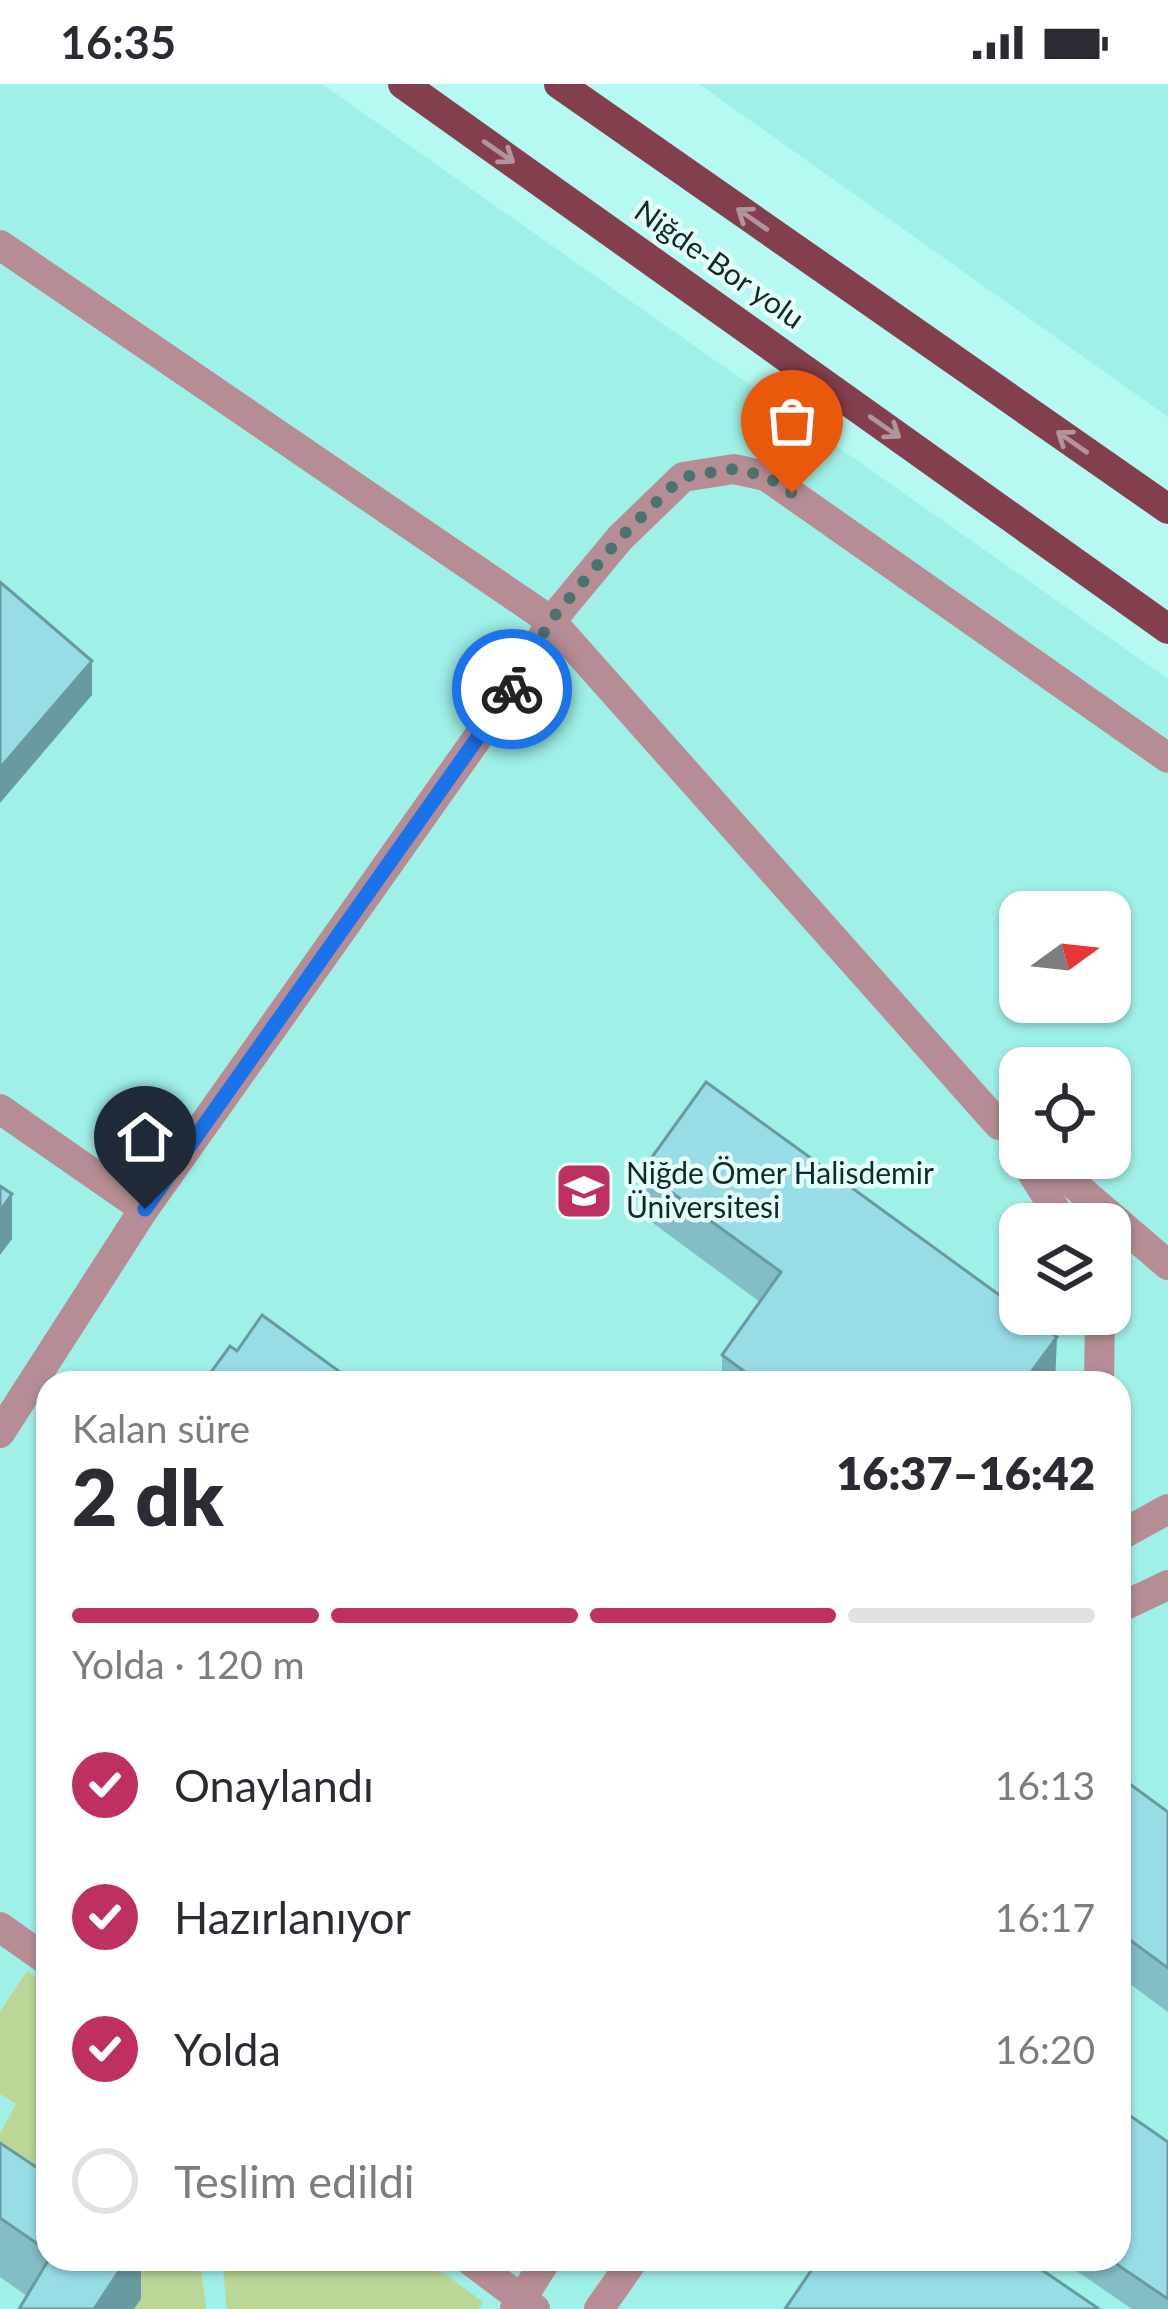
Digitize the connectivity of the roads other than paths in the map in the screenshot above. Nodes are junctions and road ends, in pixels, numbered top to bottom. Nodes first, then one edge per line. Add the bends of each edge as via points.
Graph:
1 (404, 84) edge
2 (560, 84) edge
3 (0, 244) edge
4 (1168, 509) edge
5 (551, 620) junction
6 (1168, 629) edge
7 (1168, 758) edge
8 (0, 1109) edge
9 (999, 1120) edge
10 (1067, 1179) edge
11 (145, 1209) junction
12 (1168, 1265) edge
13 (1100, 1335) edge
14 (40, 1371) edge
15 (1099, 1371) edge
16 (36, 1377) edge
17 (0, 1433) edge
18 (1168, 1509) edge
19 (1131, 1529) edge
20 (1168, 1585) edge
21 (1131, 1602) edge
22 (0, 1927) edge
23 (36, 1952) edge
24 (482, 2271) edge
25 (541, 2271) edge
26 (626, 2271) edge
27 (524, 2305) edge
28 (599, 2309) edge

1 -> 6 main road, Niğde-Bor yolu
4 -> 2 main road, Niğde-Bor yolu
3 - 5 street
5 - 7 street via 682,477 734,469 766,476
5 - 9 street
5 - 11 street via 522,675
8 - 11 street
10 - 12 street
11 - 14 street
13 - 15 street
16 - 17 street
18 - 19 street
20 - 21 street
22 - 23 street
24 - 27 street
25 - 27 street
26 - 28 street

